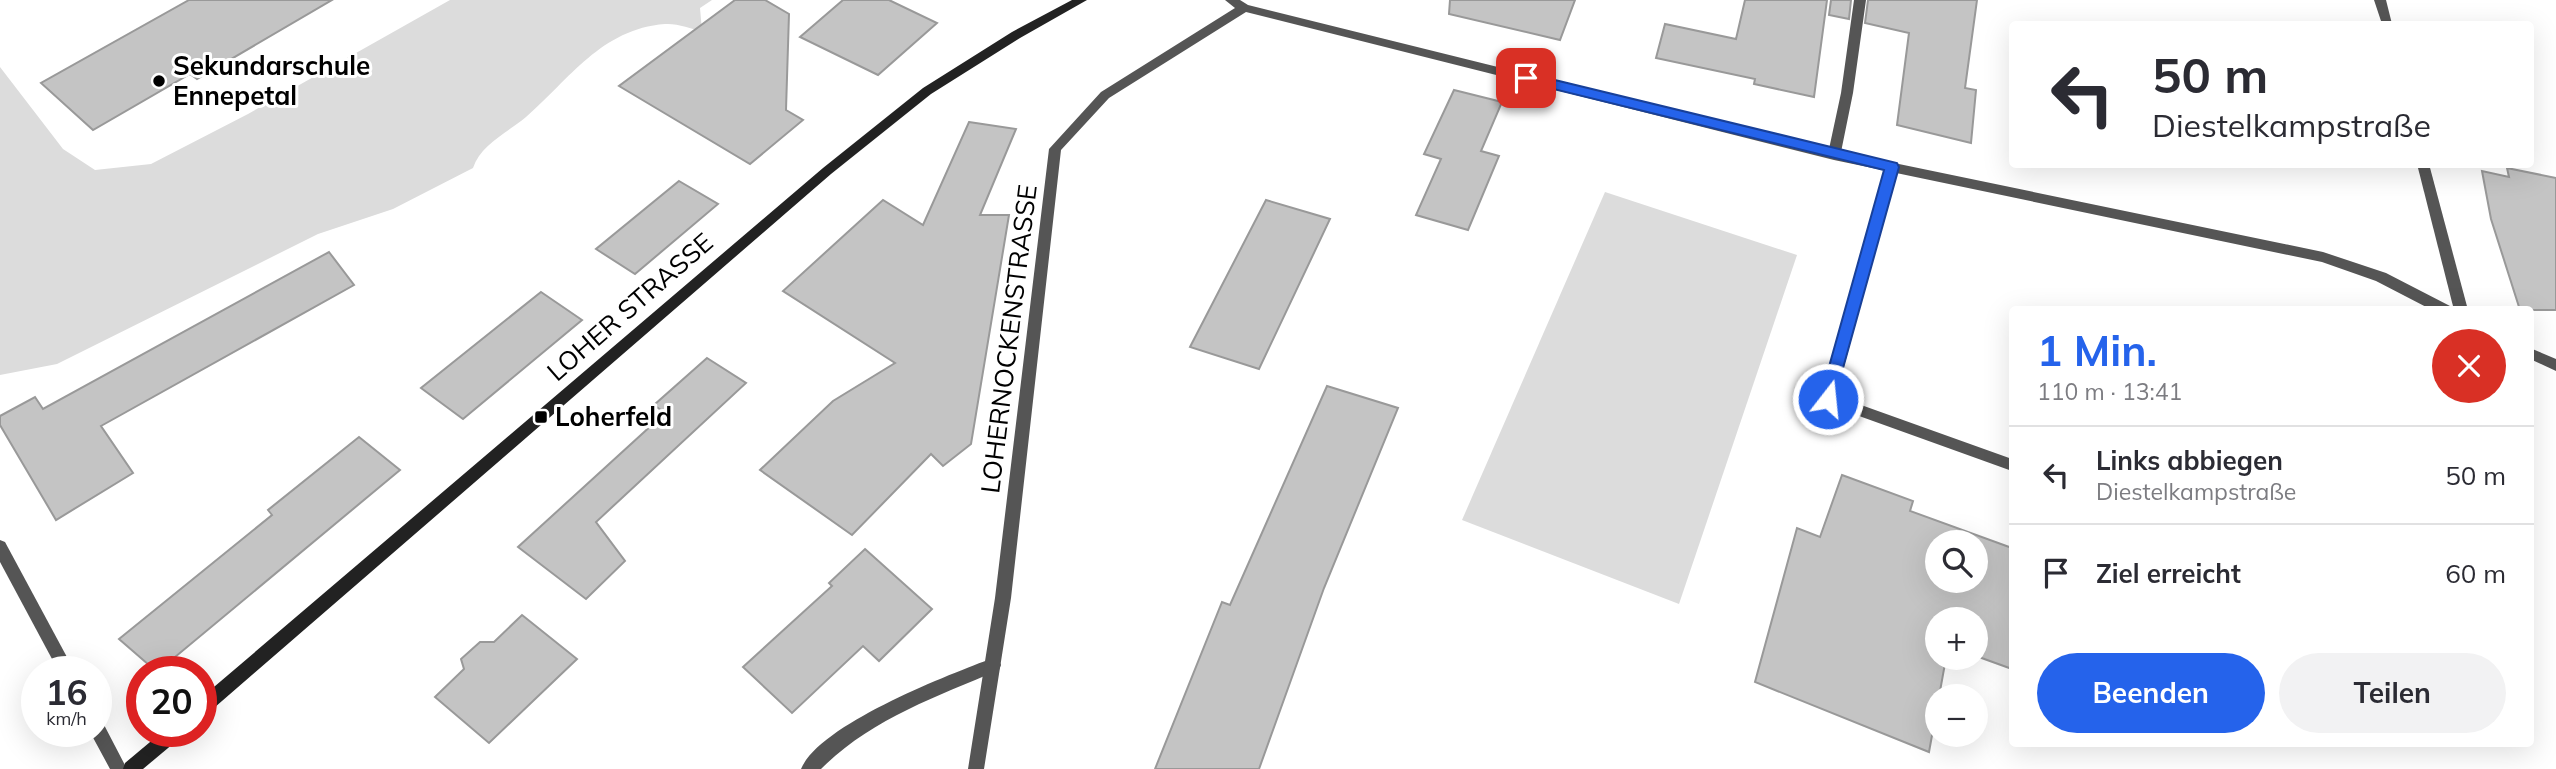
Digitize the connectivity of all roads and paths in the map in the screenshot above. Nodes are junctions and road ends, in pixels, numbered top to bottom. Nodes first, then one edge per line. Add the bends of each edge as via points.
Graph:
1 (1081, 0) edge
2 (1231, 0) edge
3 (1860, 0) edge
4 (2380, 0) edge
5 (1244, 8) junction
6 (2386, 21) edge
7 (1834, 155) junction
8 (1892, 167) junction
9 (2424, 168) edge
10 (2437, 306) edge
11 (2460, 306) edge
12 (2534, 355) edge
13 (2556, 365) edge
14 (2009, 464) edge
15 (0, 547) edge
16 (58, 656) edge
17 (993, 665) junction
18 (217, 695) edge
19 (106, 747) edge
20 (157, 747) edge
21 (118, 769) edge
22 (131, 769) edge
23 (809, 769) edge
24 (976, 769) edge

1 - 18 main road, LOHER STRASSE via 926,91
2 - 5 street
3 - 7 street
4 - 6 street
5 - 7 street
5 - 17 street, LOHERNOCKENSTRASSE via 1105,94 1055,149
7 - 8 street
8 - 10 street via 2323,257 2381,277
8 - 14 street via 1828,399
9 - 11 street
12 - 13 street
15 - 16 street
17 - 23 street via 881,713 831,744
17 - 24 street, LOHERNOCKENSTRASSE
19 - 21 street
20 - 22 main road

